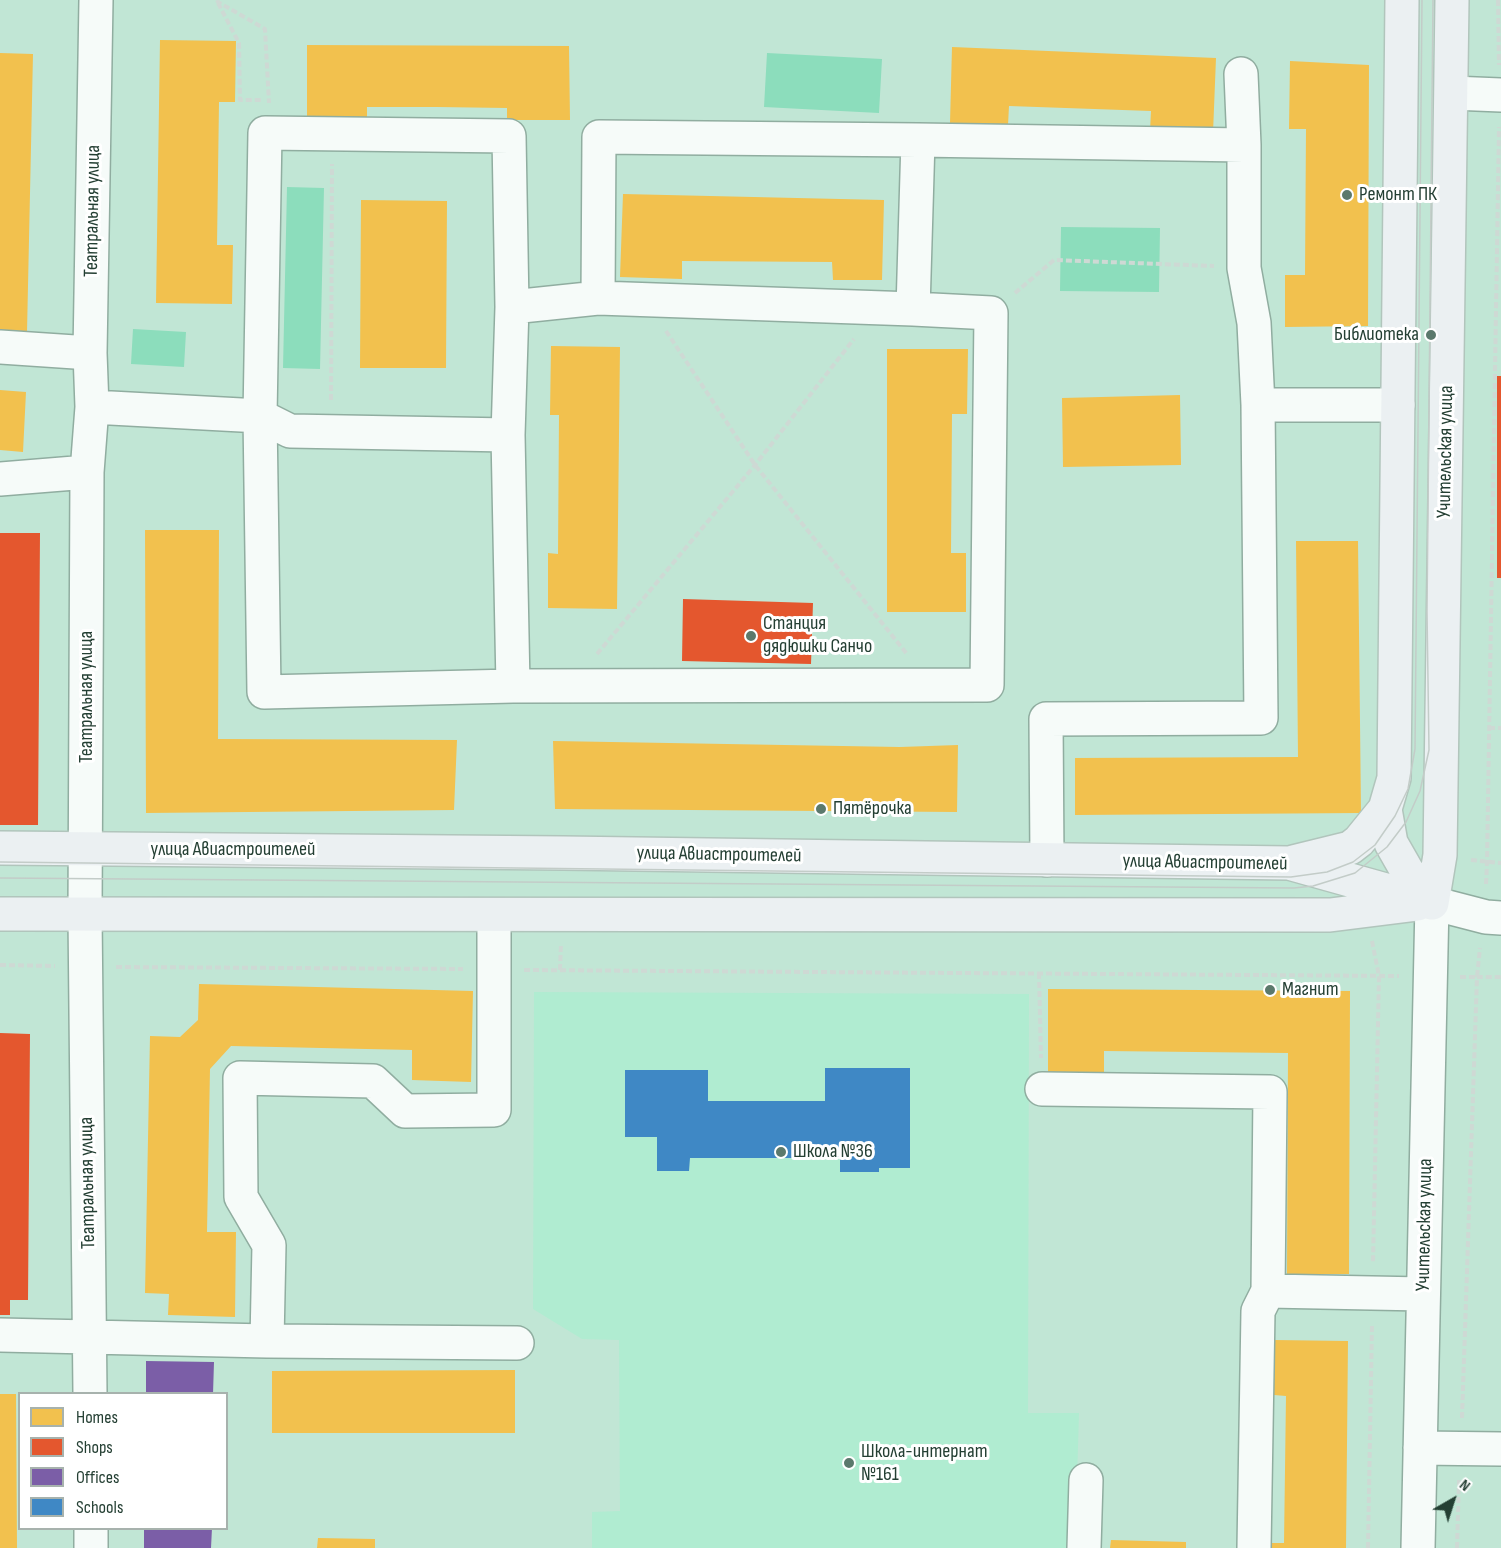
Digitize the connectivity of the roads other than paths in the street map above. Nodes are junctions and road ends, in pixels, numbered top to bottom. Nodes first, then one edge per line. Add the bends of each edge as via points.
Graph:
1 (96, 0) edge
2 (1402, 0) edge
3 (1452, 0) edge
4 (1240, 74) dead end
5 (1452, 93) junction
6 (1500, 95) edge
7 (918, 140) junction
8 (1245, 145) junction
9 (598, 298) junction
10 (512, 307) junction
11 (913, 309) junction
12 (0, 347) edge
13 (90, 353) junction
14 (1258, 405) junction
15 (1398, 405) junction
16 (92, 407) junction
17 (260, 416) junction
18 (508, 435) junction
19 (87, 472) junction
20 (0, 479) edge
21 (513, 686) junction
22 (1385, 809) junction
23 (0, 848) edge
24 (87, 849) junction
25 (1047, 860) junction
26 (1289, 863) junction
27 (1432, 903) junction
28 (0, 914) edge
29 (85, 915) junction
30 (494, 915) junction
31 (1501, 918) edge
32 (1041, 1089) road end
33 (1268, 1291) junction
34 (1423, 1294) junction
35 (0, 1335) edge
36 (90, 1336) junction
37 (267, 1341) junction
38 (517, 1343) dead end
39 (90, 1392) edge
40 (1420, 1448) junction
41 (1501, 1449) edge
42 (1086, 1480) dead end
43 (91, 1530) edge
44 (91, 1548) edge
45 (1084, 1548) edge
46 (1254, 1548) edge
47 (1418, 1548) edge

1 - 13 street, Театральная улица
2 - 15 main road
3 - 5 main road, Учительская улица
4 - 8 street
5 - 6 street
5 - 27 main road, Учительская улица via 1440,855
7 - 8 street
7 - 9 street via 599,137
7 - 11 street
8 - 14 street via 1244,268 1254,322
9 - 10 street
9 - 11 street
10 - 17 street via 509,136 265,133
10 - 18 street
11 - 21 street via 991,312 987,685
12 - 13 street
13 - 16 street, Театральная улица
14 - 15 street
14 - 25 street via 1261,718 1046,719
15 - 22 main road via 1394,778
16 - 17 street
16 - 19 street, Театральная улица
17 - 18 street via 290,431
17 - 21 street via 264,692
18 - 21 street
19 - 20 street
19 - 24 street, Театральная улица
22 - 26 main road via 1350,848
22 - 27 main road via 1390,843
23 - 24 main road, улица Авиастроителей
24 - 25 main road, улица Авиастроителей
24 - 29 street, Театральная улица
25 - 26 main road, улица Авиастроителей
26 - 27 main road, улица Авиастроителей
27 - 30 main road, улица Авиастроителей via 1330,915
27 - 31 street, улица Авиастроителей
27 - 34 street, Учительская улица
28 - 29 main road, улица Авиастроителей
29 - 30 main road, улица Авиастроителей
29 - 36 street, Театральная улица
30 - 37 street via 494,1110 405,1111 373,1081 240,1078 241,1197 269,1245
32 - 33 street via 1270,1092
33 - 34 street
33 - 46 street via 1258,1311
34 - 40 street, Учительская улица
35 - 36 street
36 - 37 street
36 - 39 street, Театральная улица
37 - 38 street
40 - 41 street
40 - 47 street, Учительская улица
42 - 45 street
43 - 44 street

